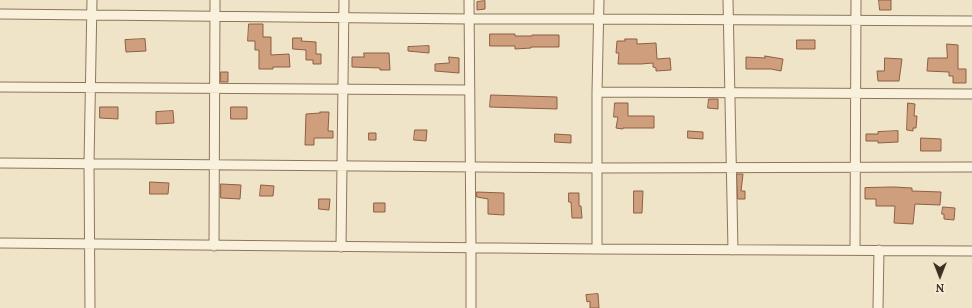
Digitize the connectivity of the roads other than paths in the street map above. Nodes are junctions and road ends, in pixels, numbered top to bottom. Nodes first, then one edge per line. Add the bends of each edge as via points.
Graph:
1 (92, 0) edge
2 (215, 0) edge
3 (344, 0) edge
4 (469, 0) edge
5 (599, 0) edge
6 (728, 0) edge
7 (856, 0) edge
8 (0, 14) edge
9 (92, 15) junction
10 (215, 16) junction
11 (344, 18) junction
12 (470, 19) junction
13 (599, 19) junction
14 (728, 20) junction
15 (856, 20) junction
16 (972, 21) edge
17 (0, 87) edge
18 (91, 88) junction
19 (215, 88) junction
20 (342, 89) junction
21 (470, 90) junction
22 (597, 92) junction
23 (729, 92) junction
24 (856, 93) junction
25 (972, 94) edge
26 (0, 164) edge
27 (90, 164) junction
28 (215, 165) junction
29 (342, 166) junction
30 (471, 167) junction
31 (972, 167) edge
32 (597, 168) junction
33 (730, 168) junction
34 (856, 168) junction
35 (0, 243) edge
36 (89, 244) junction
37 (214, 246) junction
38 (341, 247) junction
39 (471, 248) junction
40 (597, 249) junction
41 (733, 250) junction
42 (855, 250) junction
43 (879, 250) junction
44 (972, 251) edge
45 (90, 308) edge
46 (471, 308) edge
47 (878, 308) edge

1 - 9 street
2 - 10 street
3 - 11 street
4 - 12 street
5 - 13 street
6 - 14 street
7 - 15 street
8 - 9 street
9 - 10 street
9 - 18 street
10 - 11 street
10 - 19 street
11 - 12 street
11 - 20 street
12 - 13 street
12 - 21 street
13 - 14 street
13 - 22 street
14 - 15 street
14 - 23 street
15 - 16 street
15 - 24 street
17 - 18 street
18 - 19 street
18 - 27 street
19 - 20 street
19 - 28 street
20 - 21 street
20 - 29 street
21 - 30 street
22 - 23 street
22 - 32 street
23 - 24 street
23 - 33 street
24 - 25 street
24 - 34 street
26 - 27 street
27 - 28 street
27 - 36 street
28 - 29 street
28 - 37 street
29 - 30 street
29 - 38 street
30 - 32 street
30 - 39 street
31 - 34 street
32 - 33 street
32 - 40 street
33 - 34 street
33 - 41 street
34 - 42 street
35 - 36 street
36 - 37 street
36 - 45 street
37 - 38 street
38 - 39 street
39 - 40 street
39 - 46 street
40 - 41 street
41 - 42 street
42 - 43 street
43 - 44 street
43 - 47 street

